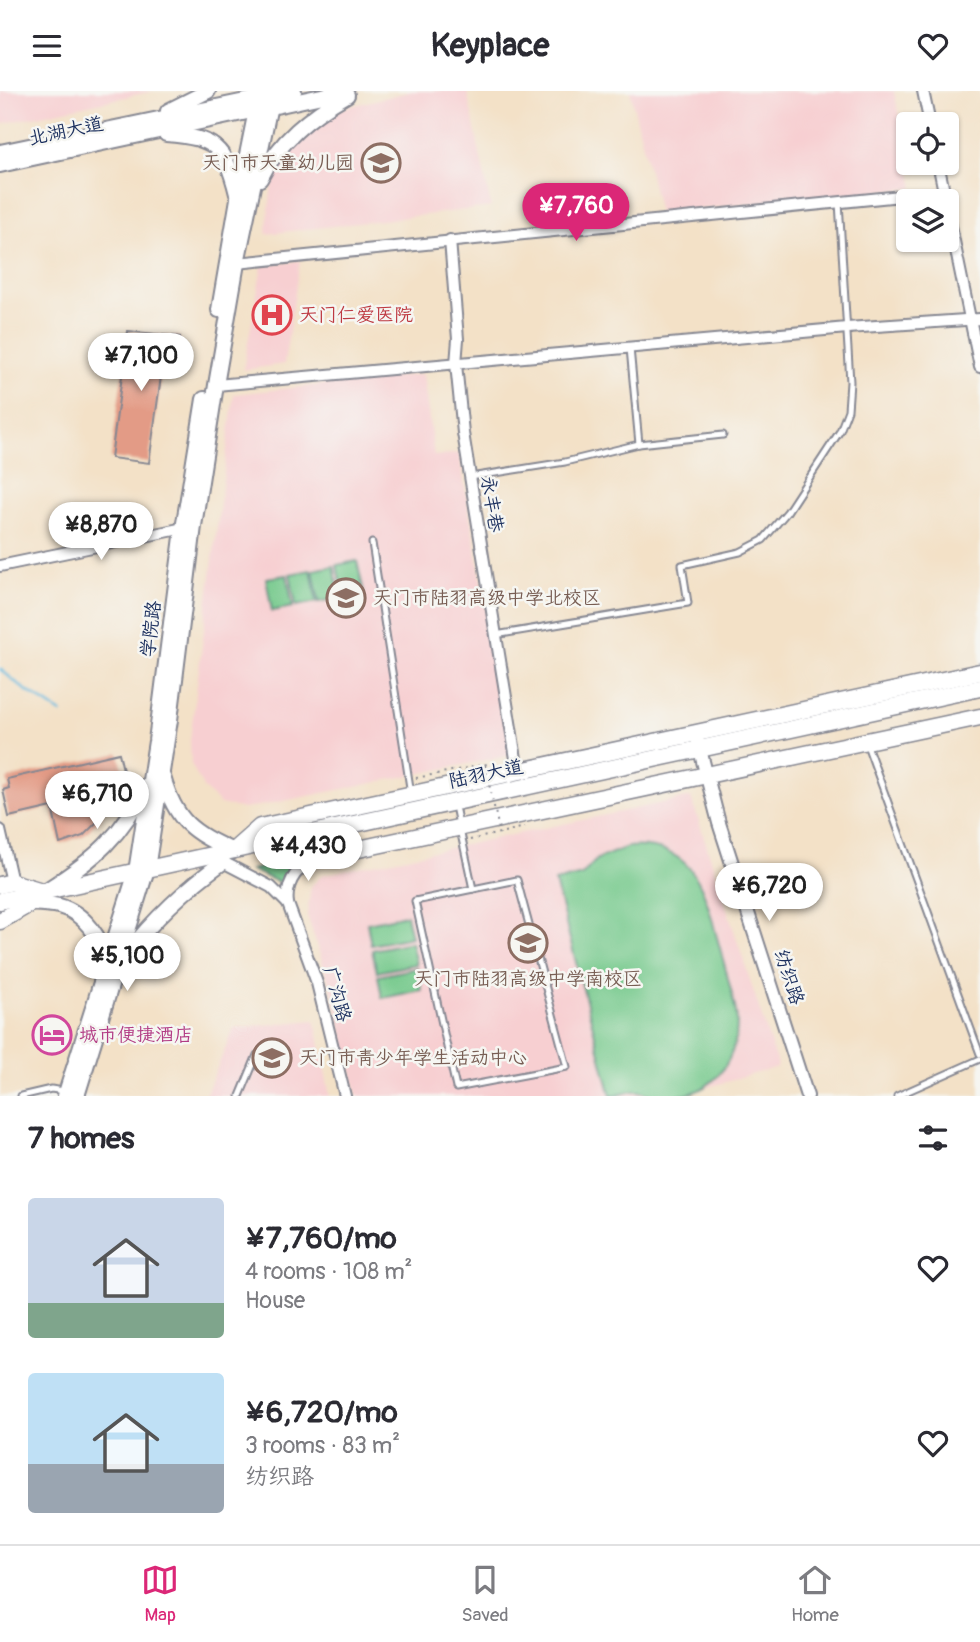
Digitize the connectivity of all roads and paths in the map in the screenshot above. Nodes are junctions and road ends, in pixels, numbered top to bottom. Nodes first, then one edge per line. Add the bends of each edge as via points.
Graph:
1 (208, 91) edge
2 (294, 91) edge
3 (345, 91) edge
4 (353, 91) edge
5 (923, 91) edge
6 (265, 99) edge
7 (927, 112) edge
8 (147, 127) junction
9 (0, 152) edge
10 (0, 165) edge
11 (896, 196) edge
12 (244, 199) junction
13 (839, 202) junction
14 (450, 240) junction
15 (958, 252) edge
16 (237, 263) junction
17 (975, 319) edge
18 (846, 328) junction
19 (630, 348) junction
20 (456, 364) junction
21 (980, 367) edge
22 (216, 385) junction
23 (723, 435) dead end
24 (639, 444) junction
25 (470, 477) junction
26 (189, 527) junction
27 (372, 543) dead end
28 (0, 566) edge
29 (495, 635) junction
30 (980, 672) edge
31 (980, 688) edge
32 (980, 698) edge
33 (980, 717) edge
34 (865, 741) junction
35 (699, 746) junction
36 (485, 765) junction
37 (516, 765) junction
38 (157, 773) junction
39 (707, 775) junction
40 (410, 787) junction
41 (414, 811) junction
42 (456, 811) junction
43 (460, 828) junction
44 (525, 829) dead end
45 (0, 830) edge
46 (500, 834) junction
47 (477, 839) dead end
48 (287, 848) junction
49 (228, 856) junction
50 (321, 857) junction
51 (140, 876) junction
52 (6, 884) edge
53 (473, 889) junction
54 (44, 891) junction
55 (0, 901) edge
56 (31, 903) junction
57 (288, 904) junction
58 (0, 910) edge
59 (0, 921) edge
60 (113, 963) junction
61 (257, 1055) dead end
62 (980, 1057) edge
63 (73, 1095) edge
64 (21, 1096) edge
65 (240, 1096) edge
66 (345, 1096) edge
67 (807, 1096) edge
68 (897, 1096) edge

1 - 8 main road
2 - 6 main road, 北湖大道
3 - 6 main road, 北湖大道
4 - 12 main road via 284,142
5 - 7 street
6 - 8 main road, 北湖大道
6 - 12 main road, 学院路
8 - 9 main road, 北湖大道
8 - 10 main road, 北湖大道
8 - 12 main road via 195,136 218,149
11 - 13 street
12 - 16 main road, 学院路
12 - 26 main road, 学院路
13 - 14 street
13 - 18 lane
14 - 16 street
14 - 20 street, 永丰巷
15 - 17 street
16 - 22 main road, 学院路
17 - 18 street
17 - 21 street
18 - 19 street
18 - 29 lane via 850,397 845,420 787,512 763,540 740,552 682,565 688,603
19 - 20 street
19 - 24 lane
20 - 22 street
20 - 25 street, 永丰巷
22 - 26 main road, 学院路
23 - 24 lane
24 - 25 lane
25 - 29 street, 永丰巷
26 - 28 street
26 - 38 main road, 学院路
27 - 40 lane
29 - 37 street, 永丰巷
30 - 35 main road
31 - 35 main road, 陆羽大道
32 - 35 main road, 陆羽大道
33 - 34 main road
34 - 39 main road
34 - 62 lane
35 - 37 main road
35 - 39 street, 纺织路
35 - 41 main road, 陆羽大道
35 - 42 main road, 陆羽大道
36 - 37 path
36 - 40 path
36 - 46 path, bridge
37 - 40 main road
38 - 49 main road via 177,815
38 - 51 main road, 学院路
38 - 54 main road via 111,841
39 - 43 main road
39 - 67 street, 纺织路
40 - 41 lane
40 - 49 main road via 260,827
41 - 49 main road, 陆羽大道
42 - 43 lane
42 - 48 main road, 陆羽大道
43 - 50 main road
43 - 53 lane
44 - 46 path
45 - 52 street
46 - 47 path
48 - 49 main road, 陆羽大道
48 - 50 main road
49 - 51 main road, 陆羽大道
49 - 57 street
49 - 60 main road via 177,897
50 - 57 street via 293,877
51 - 54 main road, 陆羽大道
51 - 56 main road, 陆羽大道
51 - 60 main road, 学院路
52 - 54 main road
53 - 53 lane via 517,880 567,1067 456,1088 415,901
54 - 55 main road, 陆羽大道
56 - 58 main road, 陆羽大道
56 - 59 main road
56 - 60 main road via 72,911 95,934
57 - 66 street, 广沟路 via 317,983
60 - 63 main road, 学院路
61 - 65 lane
62 - 68 lane
63 - 64 lane via 51,1089

